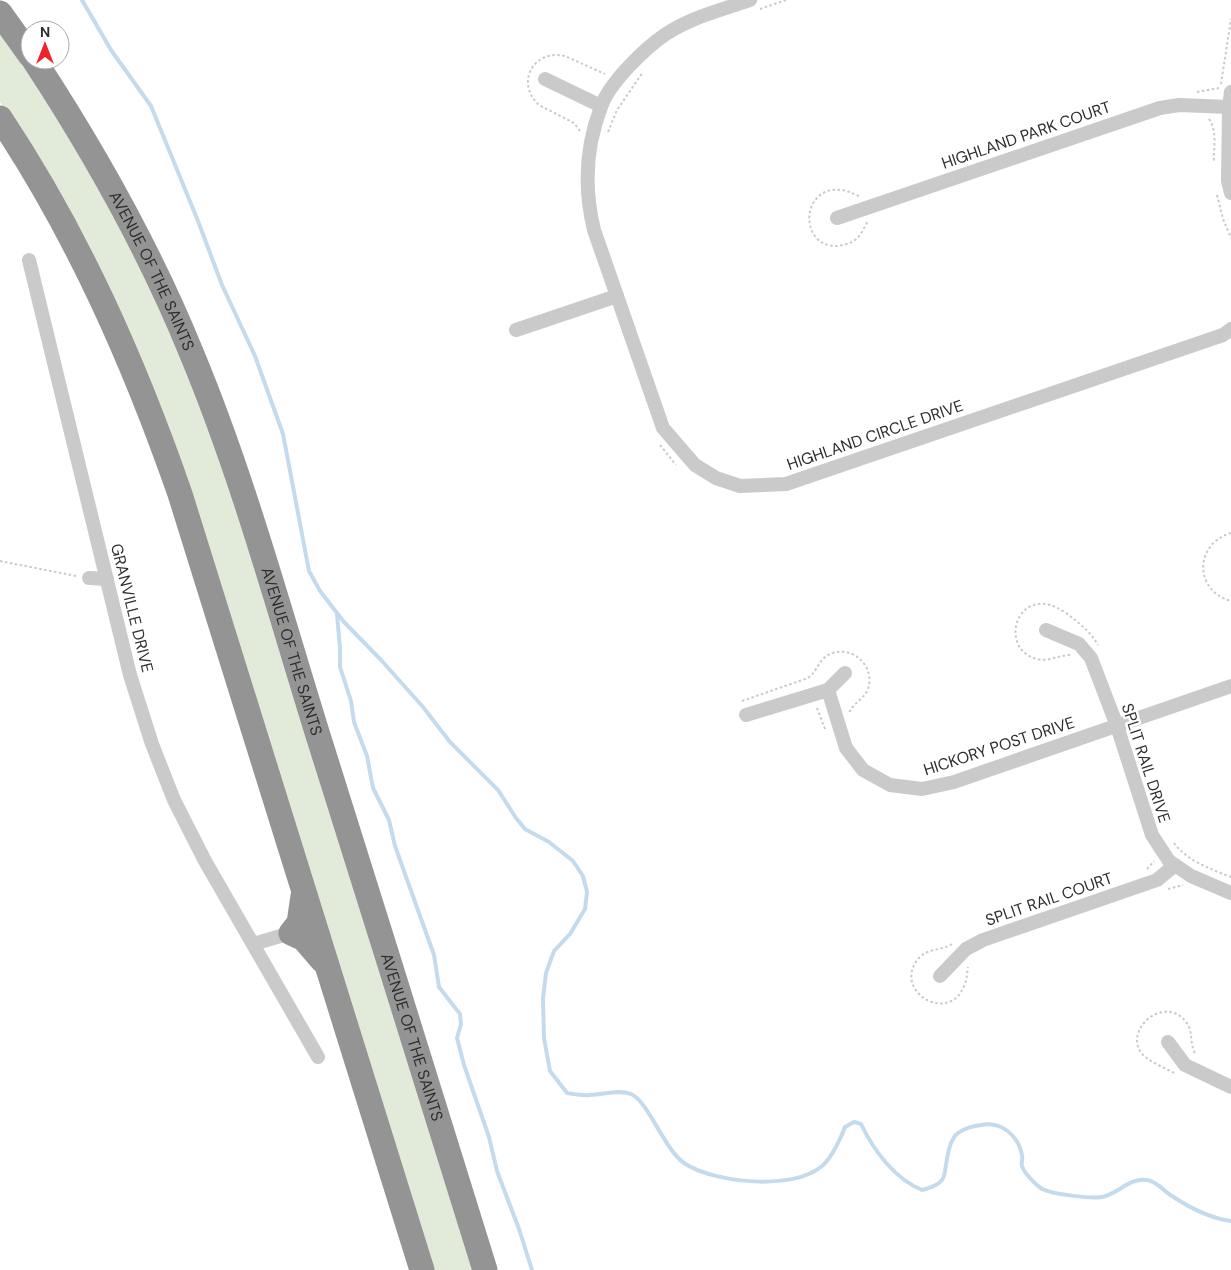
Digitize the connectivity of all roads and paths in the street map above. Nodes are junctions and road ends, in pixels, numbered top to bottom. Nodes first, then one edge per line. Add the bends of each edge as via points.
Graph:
1 (786, 0) edge
2 (754, 5) edge
3 (0, 13) edge
4 (1231, 20) edge
5 (20, 40) edge
6 (40, 70) edge
7 (643, 72) dead end
8 (608, 74) dead end
9 (545, 79) dead end
10 (1204, 91) dead end
11 (1231, 92) edge
12 (601, 106) junction
13 (1229, 107) junction
14 (0, 118) edge
15 (582, 138) dead end
16 (606, 138) dead end
17 (1231, 193) edge
18 (837, 218) dead end
19 (29, 260) dead end
20 (617, 296) junction
21 (1231, 329) edge
22 (516, 330) dead end
23 (658, 443) dead end
24 (679, 467) dead end
25 (1231, 534) edge
26 (0, 561) edge
27 (86, 578) joint
28 (107, 579) junction
29 (1231, 601) edge
30 (1046, 630) dead end
31 (845, 673) dead end
32 (1231, 686) edge
33 (828, 690) junction
34 (742, 701) dead end
35 (815, 706) dead end
36 (746, 715) dead end
37 (848, 716) dead end
38 (1117, 726) junction
39 (828, 735) dead end
40 (1172, 840) dead end
41 (1152, 857) dead end
42 (1175, 865) junction
43 (1143, 872) dead end
44 (1231, 877) edge
45 (1185, 885) dead end
46 (1168, 889) dead end
47 (303, 890) junction
48 (1231, 893) edge
49 (291, 933) junction
50 (957, 940) dead end
51 (253, 944) junction
52 (971, 960) dead end
53 (327, 966) junction
54 (940, 976) dead end
55 (1168, 1042) dead end
56 (318, 1057) dead end
57 (1231, 1087) edge
58 (422, 1270) edge
59 (485, 1270) edge

1 - 2 path
2 - 12 street, HIGHLAND CIRCLE DRIVE via 693,20 666,34 640,54
3 - 5 highway
4 - 10 path via 1221,84 1218,89
6 - 59 highway, AVENUE OF THE SAINTS via 136,232 165,292 215,413
7 - 16 path via 617,110
8 - 15 path via 558,54 538,60 530,72 528,90 534,101 574,123
9 - 12 street
11 - 13 street
12 - 20 street, HIGHLAND CIRCLE DRIVE via 588,155 589,210
13 - 17 street via 1228,181
13 - 18 street, HIGHLAND PARK COURT via 1179,105 1160,108
14 - 47 highway via 78,251 145,397 180,494
19 - 28 street, GRANVILLE DRIVE
20 - 21 street, HIGHLAND CIRCLE DRIVE via 663,428 695,465 716,478 740,486 786,484 1223,335
20 - 22 street
23 - 24 path
25 - 29 path via 1219,538 1209,549 1203,570 1211,590
26 - 27 path
27 - 28 street
28 - 51 street, GRANVILLE DRIVE via 130,675 174,800
30 - 38 street, SPLIT RAIL DRIVE via 1079,644 1091,658
31 - 33 street
32 - 38 street, HICKORY POST DRIVE
33 - 36 street
33 - 38 street, HICKORY POST DRIVE via 846,748 863,770 890,785 922,789 954,782
34 - 37 path via 808,678 829,655 849,652 865,664 870,683
35 - 39 path
38 - 42 street, SPLIT RAIL DRIVE via 1152,835
40 - 44 path via 1189,857
41 - 43 path via 1154,862
42 - 48 street, SPLIT RAIL DRIVE via 1191,876
42 - 54 street, SPLIT RAIL COURT via 1157,880 983,940 966,949
45 - 46 path
47 - 49 highway via 299,924
47 - 53 highway
49 - 51 street
49 - 53 highway via 304,939
50 - 52 path via 944,949 930,951 918,958 912,970 915,990 930,1002 950,1001 964,988
51 - 56 street, GRANVILLE DRIVE
53 - 58 highway
55 - 57 street via 1185,1065

